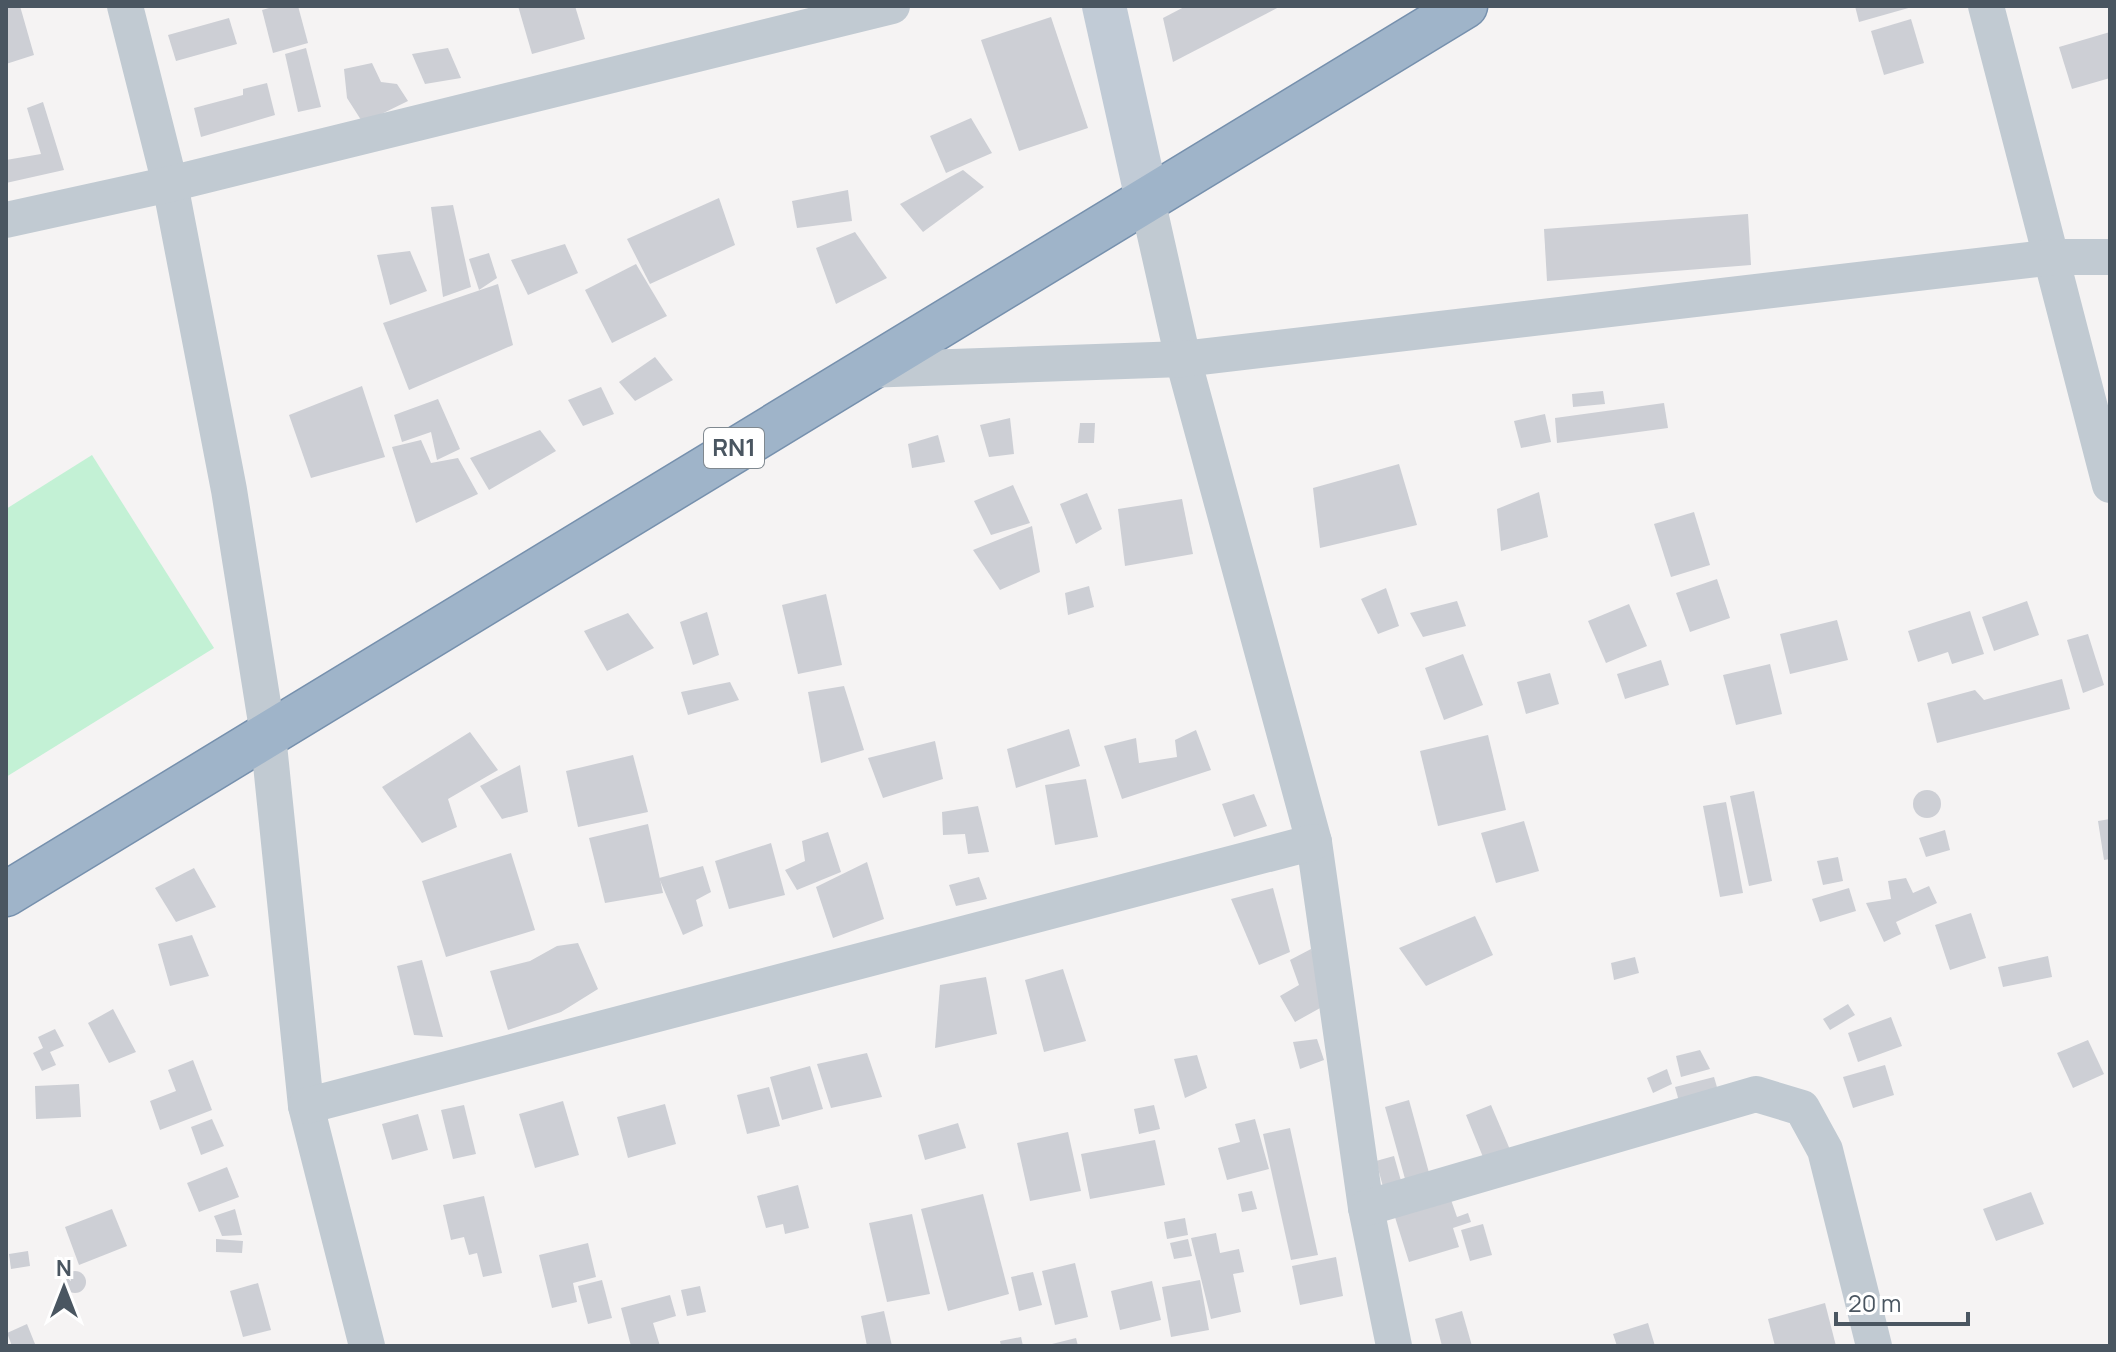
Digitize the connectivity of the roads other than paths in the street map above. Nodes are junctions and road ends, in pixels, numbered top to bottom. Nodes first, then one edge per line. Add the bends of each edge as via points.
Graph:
1 (125, 6) edge
2 (892, 6) edge
3 (1104, 6) edge
4 (1465, 6) edge
5 (1986, 6) edge
6 (170, 184) junction
7 (1147, 199) junction
8 (6, 220) edge
9 (2054, 257) junction
10 (2110, 257) edge
11 (1183, 359) junction
12 (862, 370) junction
13 (2110, 485) edge
14 (268, 735) junction
15 (1314, 842) junction
16 (6, 894) edge
17 (306, 1106) junction
18 (1366, 1208) junction
19 (367, 1346) edge
20 (1394, 1346) edge
21 (1874, 1346) edge

1 - 6 street
2 - 6 street
3 - 7 main road
4 - 7 highway, RN1
5 - 9 street
6 - 8 street
6 - 14 street via 229,490
7 - 11 street
7 - 12 highway, RN1
9 - 10 street
9 - 11 street
9 - 13 street
11 - 12 street
11 - 15 street
12 - 14 highway, RN1
14 - 16 highway, RN1
14 - 17 street
15 - 17 street
15 - 18 street
17 - 19 street
18 - 20 street
18 - 21 street via 1756,1094 1802,1108 1825,1150

